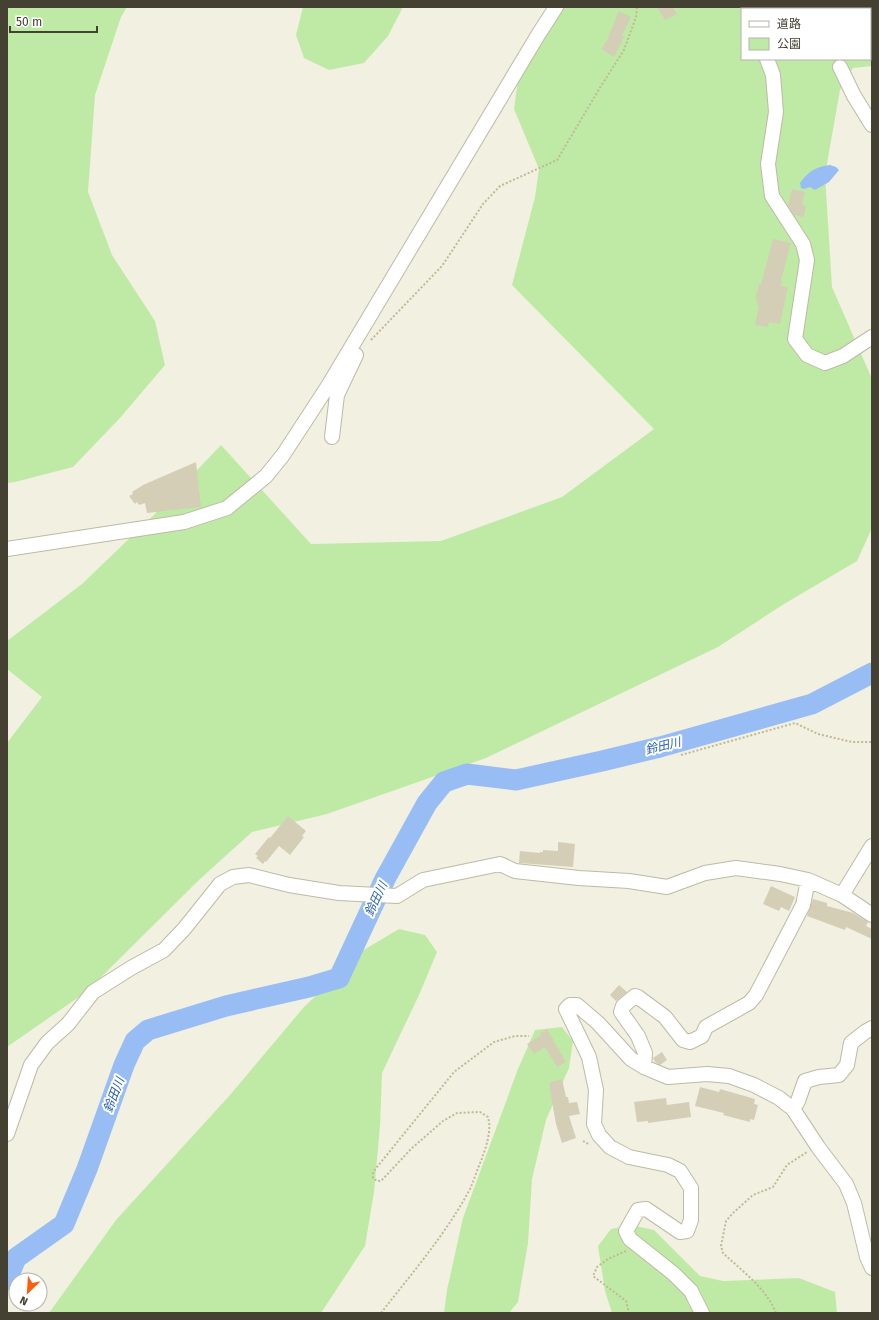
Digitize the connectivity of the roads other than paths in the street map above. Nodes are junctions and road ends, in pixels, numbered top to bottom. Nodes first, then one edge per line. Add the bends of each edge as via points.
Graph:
1 (556, 7) edge
2 (767, 60) edge
3 (840, 67) dead end
4 (872, 125) edge
5 (872, 337) edge
6 (352, 353) junction
7 (332, 437) dead end
8 (7, 549) edge
9 (872, 846) edge
10 (808, 880) junction
11 (842, 895) junction
12 (872, 915) edge
13 (872, 1028) edge
14 (644, 1067) junction
15 (793, 1109) junction
16 (7, 1134) edge
17 (872, 1268) edge
18 (702, 1313) edge

1 - 6 street
2 - 5 street via 773,75 776,112 768,164 772,196 803,244 807,260 795,340 807,355 825,363 844,356
3 - 4 street
6 - 7 street via 337,395
6 - 8 street via 283,455 266,476 227,508 184,522
9 - 11 street
10 - 11 street
10 - 14 street via 803,905 756,995 749,1003 706,1027 702,1036 690,1042 683,1040 665,1017 638,997 635,996 623,1006 621,1012 638,1036 645,1053
10 - 16 street via 736,868 705,873 666,887 515,870 500,864 423,880 397,896 339,893 289,886 249,874 233,877 220,884 164,950 93,992 68,1024 47,1043 31,1065
11 - 12 street
13 - 15 street via 851,1043 847,1065 839,1075 805,1081
14 - 15 street via 668,1077 707,1074 729,1076 754,1085 779,1098
14 - 18 street via 631,1059 598,1023 577,1005 570,1005 566,1009 589,1057 596,1090 594,1124 599,1135 610,1147 629,1157 668,1164 680,1171 692,1188 691,1220 687,1231 680,1232 646,1209 638,1210 626,1231 630,1238 691,1291
15 - 17 street via 846,1184 854,1203

